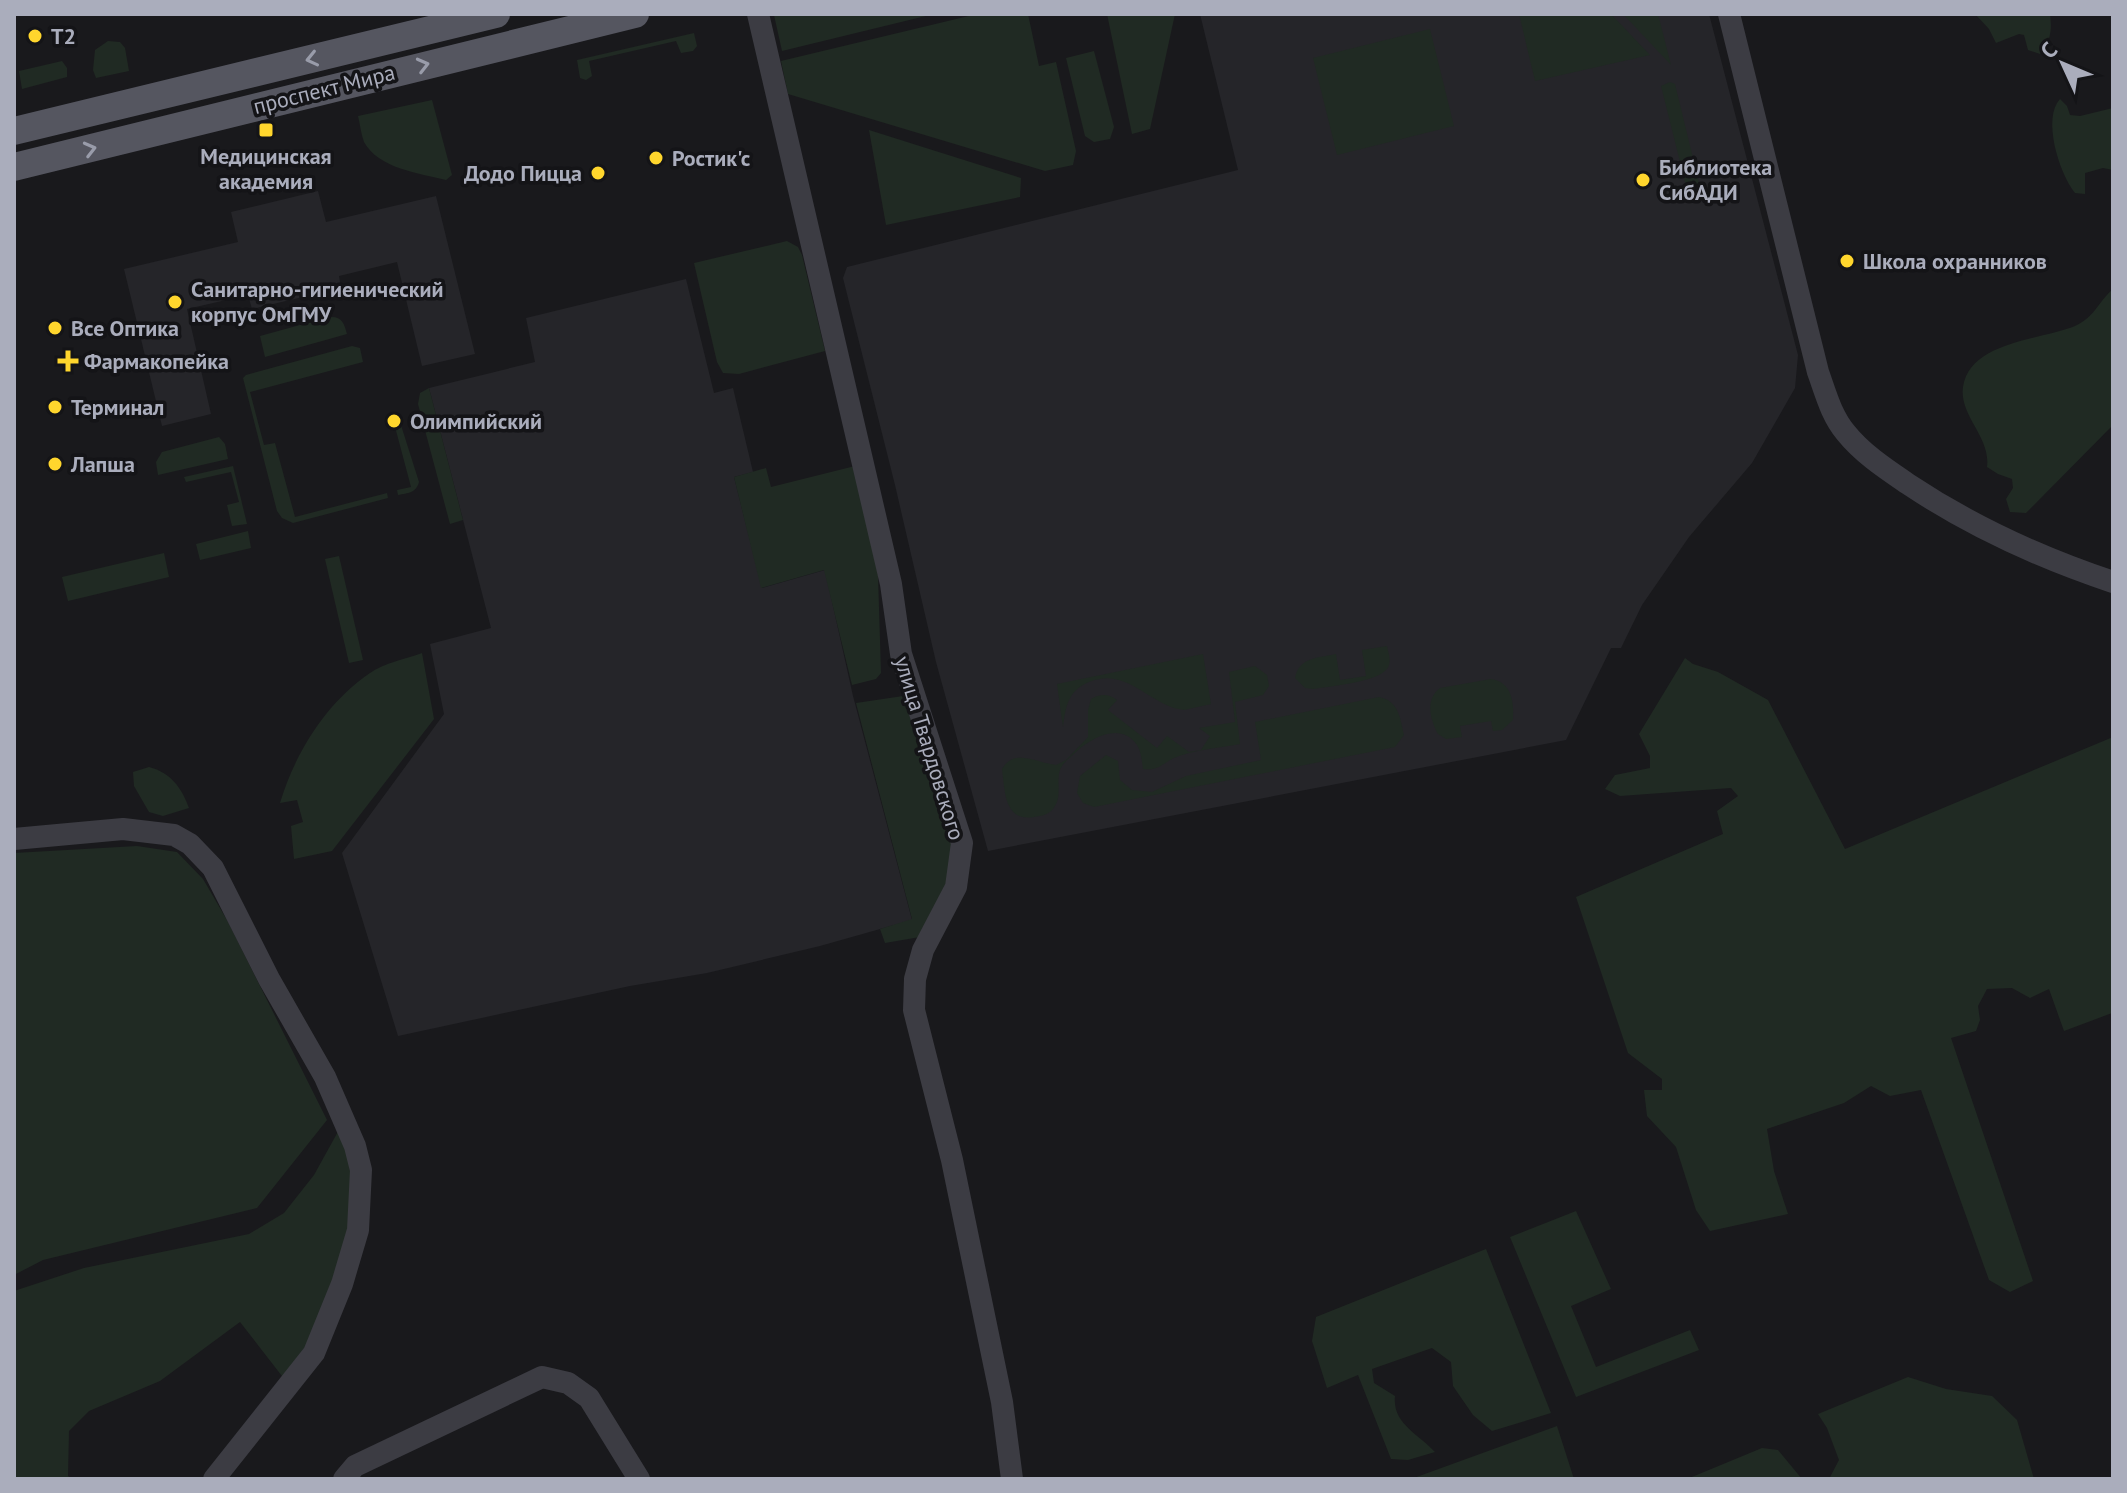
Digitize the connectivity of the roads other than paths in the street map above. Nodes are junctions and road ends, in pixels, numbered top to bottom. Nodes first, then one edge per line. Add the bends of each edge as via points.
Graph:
1 (496, 14) edge
2 (635, 14) edge
3 (758, 14) edge
4 (1729, 14) edge
5 (14, 131) edge
6 (14, 167) edge
7 (2113, 582) edge
8 (14, 839) edge
9 (214, 1479) edge
10 (344, 1479) edge
11 (639, 1479) edge
12 (1012, 1479) edge

1 -> 5 main road, проспект Мира
6 -> 2 main road, проспект Мира
3 - 12 street, улица Твардовского via 891,584 901,654 962,843 956,887 923,950 914,1010 952,1160 1002,1402
4 - 7 street via 1832,413 1877,464 1936,503 2067,567
8 - 9 street via 123,829 174,835 190,844 213,868 325,1077 355,1146 361,1170 358,1230 314,1353
10 - 11 street via 355,1466 542,1377 568,1383 589,1398

